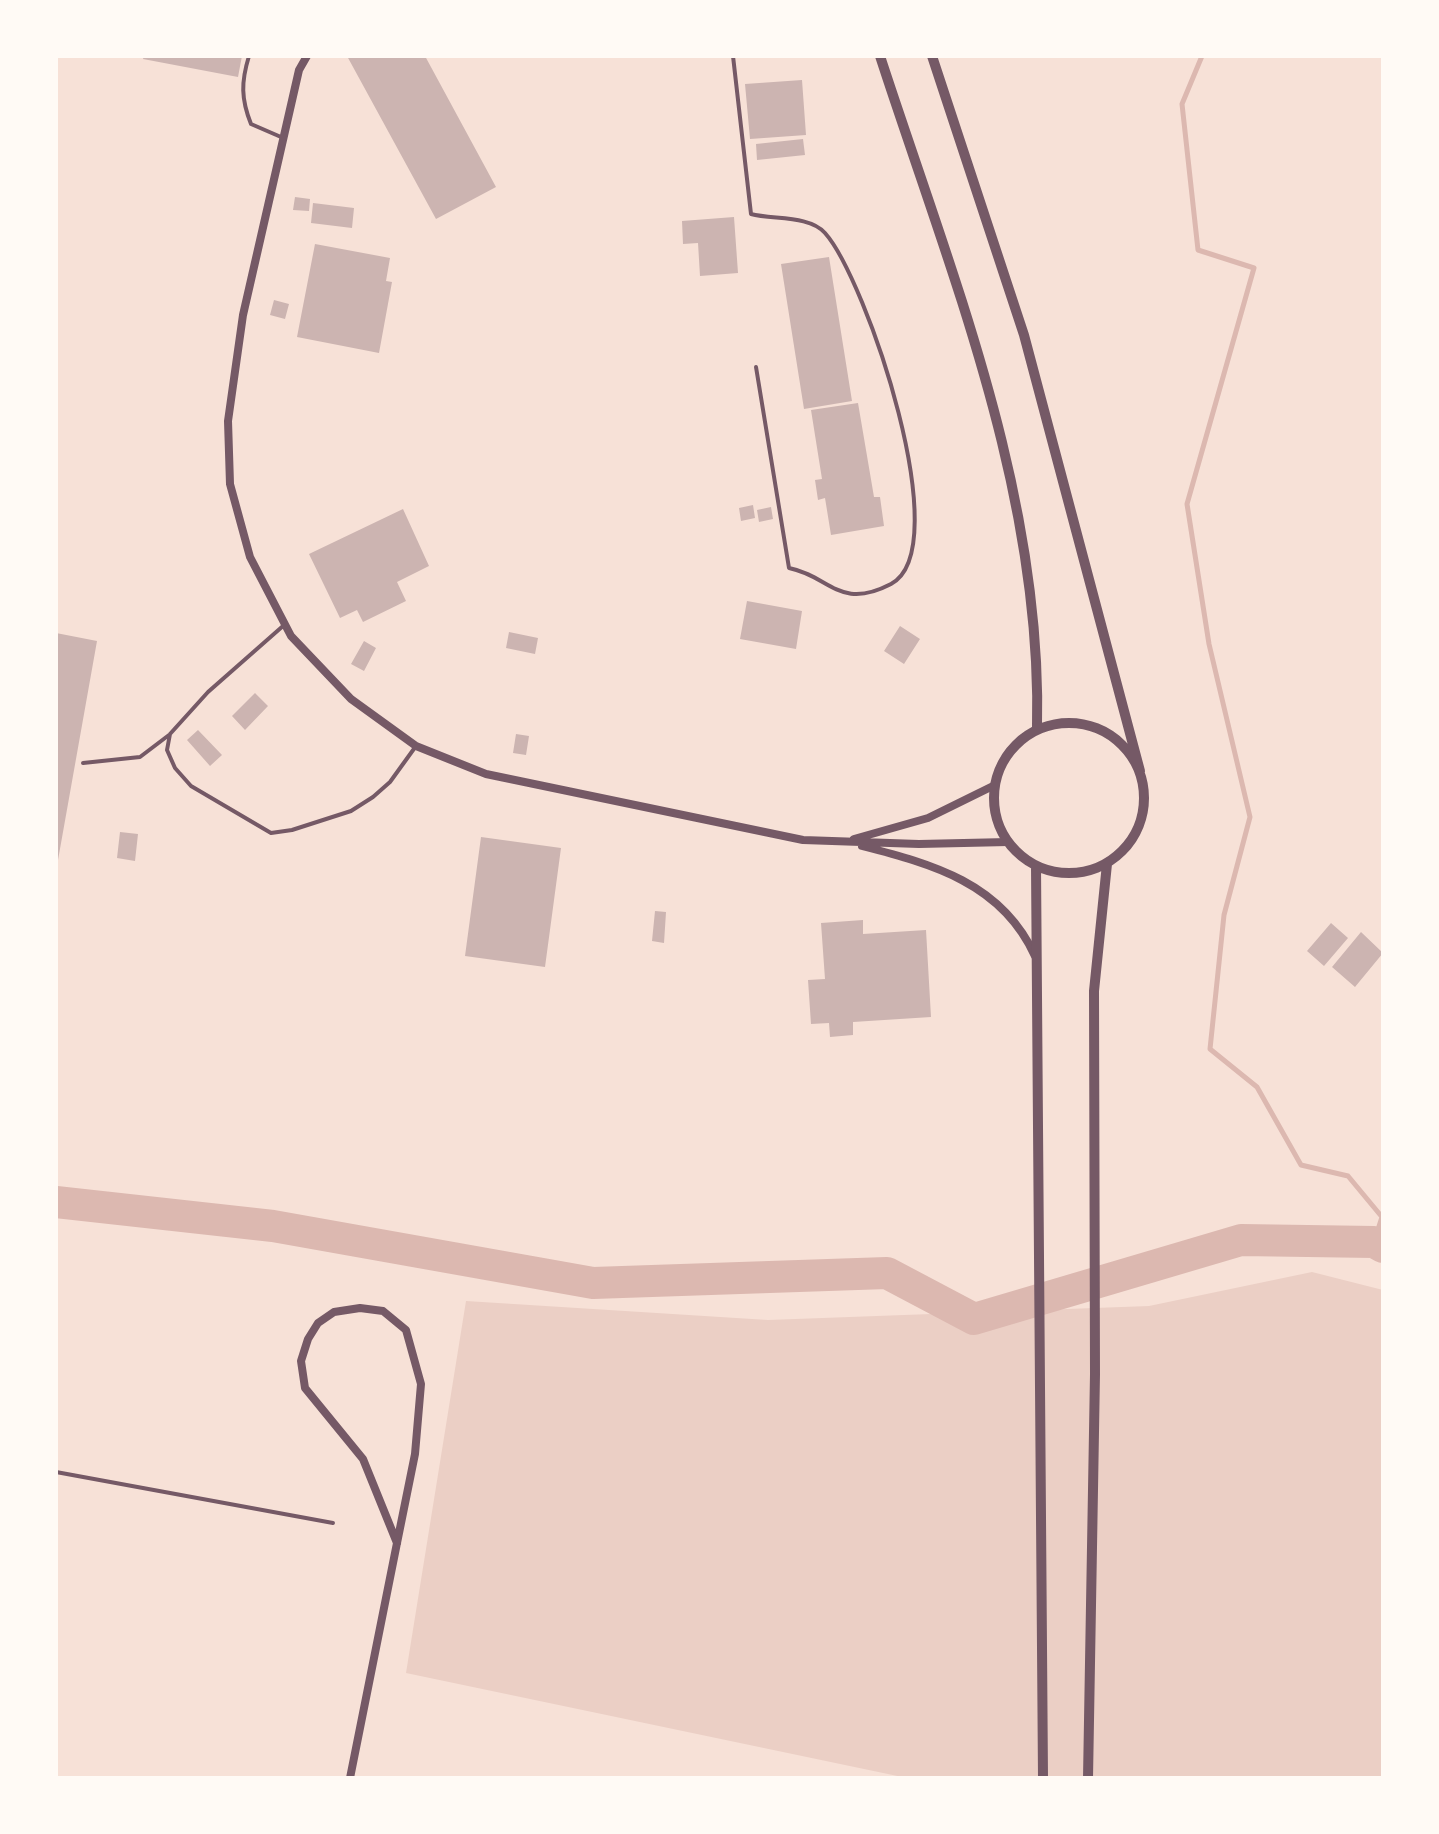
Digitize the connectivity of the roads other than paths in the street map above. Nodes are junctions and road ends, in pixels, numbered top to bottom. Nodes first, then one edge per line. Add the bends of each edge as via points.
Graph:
1 (249, 56) edge
2 (307, 56) edge
3 (733, 56) edge
4 (880, 56) edge
5 (932, 56) edge
6 (284, 137) junction
7 (756, 367) dead end
8 (285, 624) junction
9 (1037, 729) junction
10 (170, 734) junction
11 (416, 746) junction
12 (83, 763) dead end
13 (1140, 771) junction
14 (995, 785) junction
15 (845, 842) junction
16 (1008, 842) junction
17 (1107, 864) junction
18 (1036, 866) junction
19 (1037, 961) junction
20 (56, 1472) edge
21 (333, 1523) dead end
22 (397, 1543) junction
23 (350, 1778) edge
24 (1043, 1778) edge
25 (1088, 1778) edge

1 - 6 lane via 241,81 251,124
2 - 6 street
3 - 7 lane via 751,214 803,221 824,231 857,287 886,373 915,501 911,560 906,573 893,583 860,593 837,592 789,568
4 - 9 street via 995,407 1028,568 1039,669
5 - 13 street via 1024,335
6 - 8 street via 243,315 228,421 230,484 250,557
8 - 10 lane via 217,683
8 - 11 street via 351,699
9 - 13 street via 1061,722 1086,723 1128,749
9 - 14 street via 1017,742 1002,762
10 - 11 lane via 167,750 191,786 271,833 351,811 390,782
10 - 12 lane via 140,757
11 - 15 street via 486,774 803,840
13 - 17 street via 1143,813 1124,851
14 - 15 street via 928,818
14 - 16 street via 994,809
15 - 16 street
15 - 19 street via 937,866 983,893 1029,943
16 - 18 street
17 - 18 street via 1060,873
17 - 25 street via 1094,991
18 - 19 street
19 - 24 street
20 - 21 lane
22 - 22 street via 415,1454 421,1384 406,1330 383,1311 334,1312 308,1339 301,1361 305,1388 363,1459
22 - 23 street

